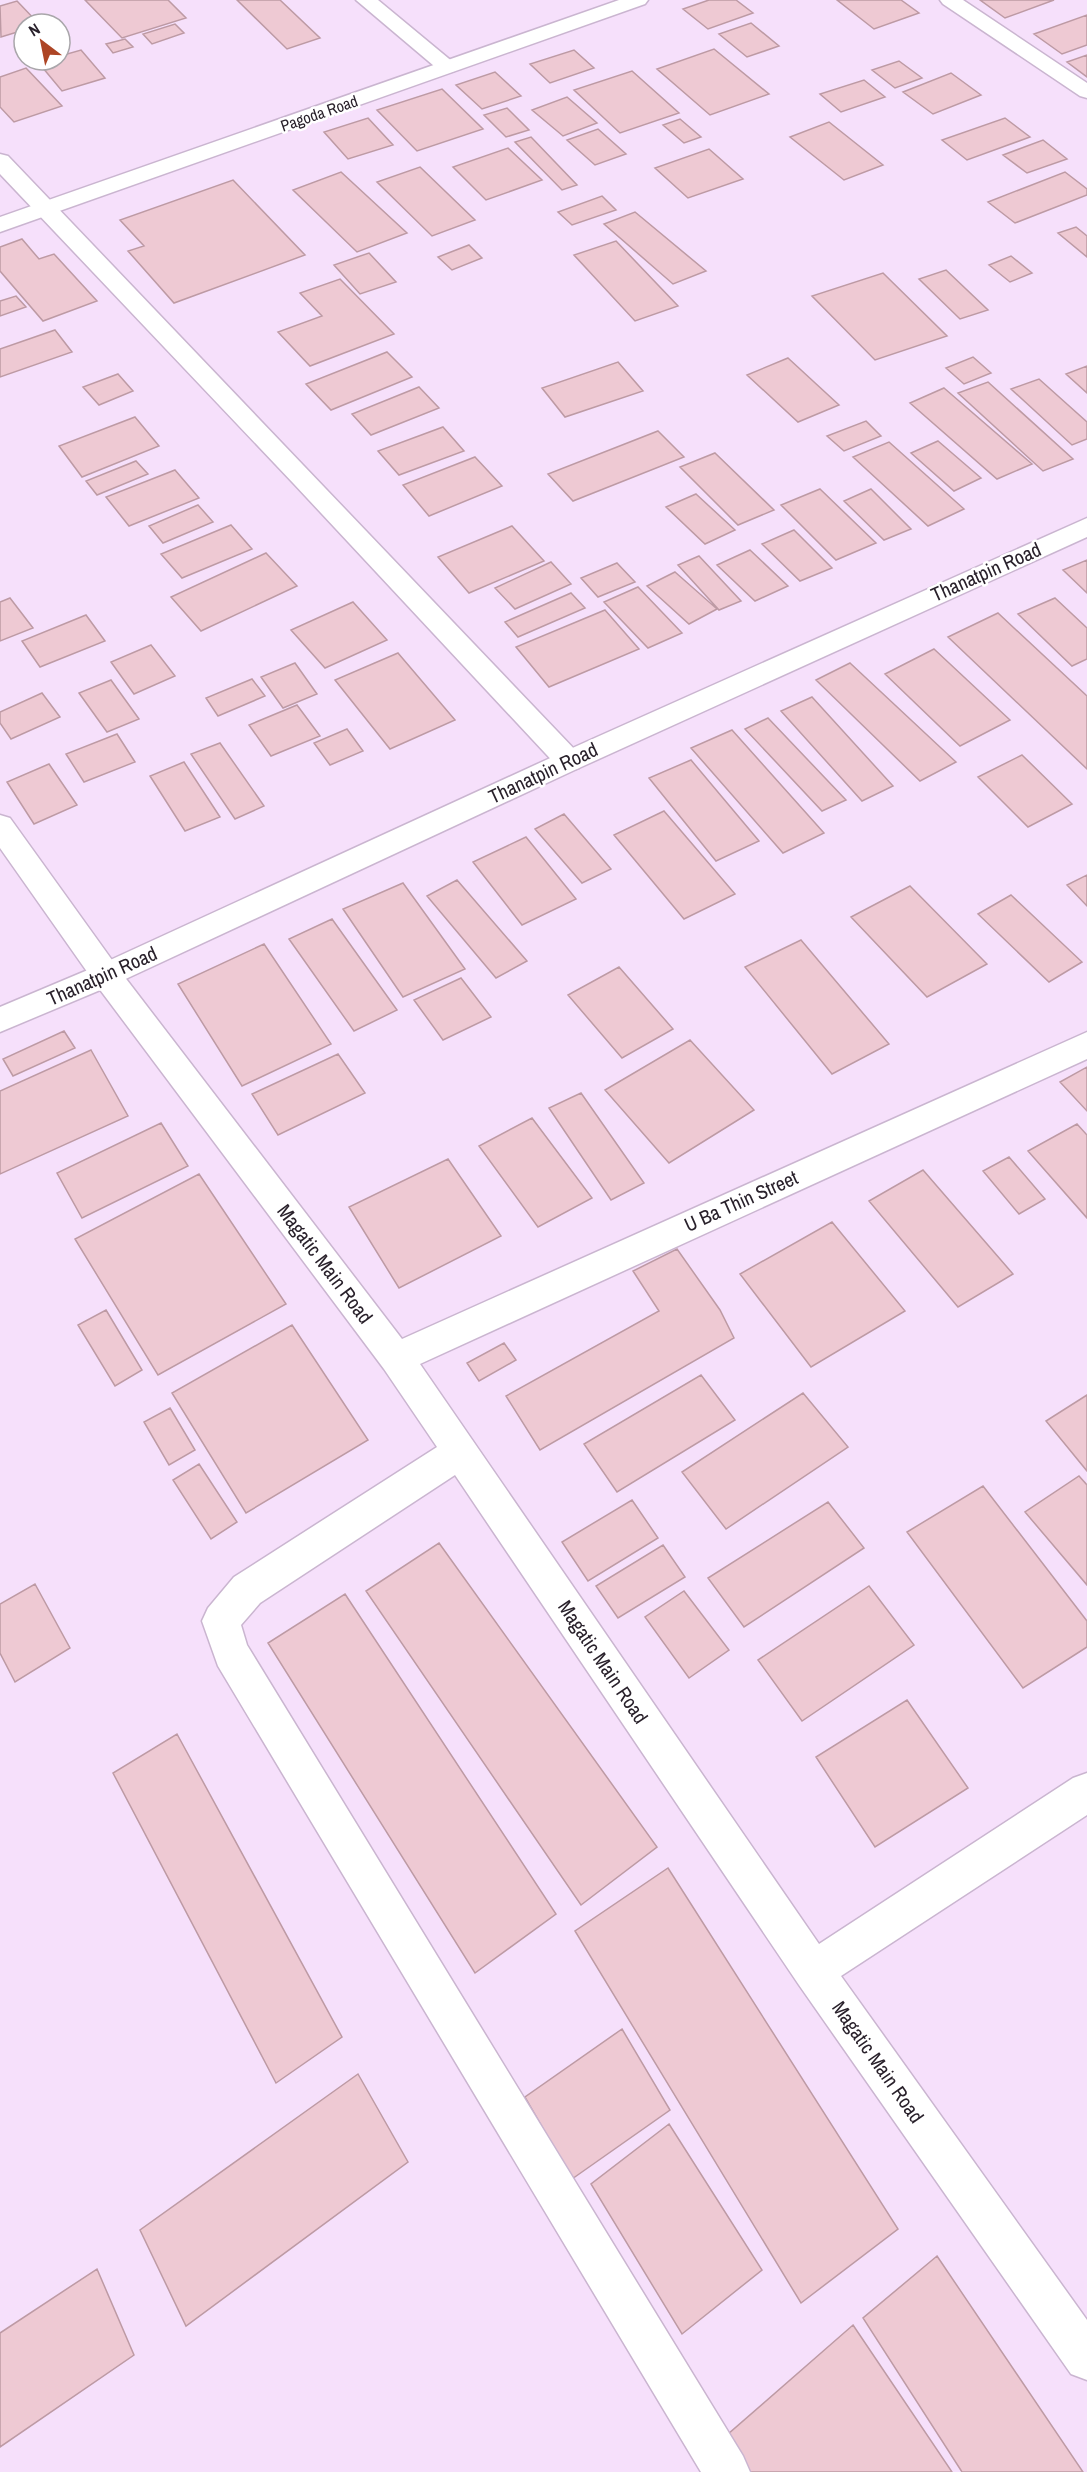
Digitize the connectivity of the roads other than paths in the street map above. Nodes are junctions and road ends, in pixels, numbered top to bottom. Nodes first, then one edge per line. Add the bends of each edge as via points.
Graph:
1 (366, 0) edge
2 (588, 0) edge
3 (638, 0) edge
4 (950, 0) edge
5 (604, 5) edge
6 (440, 61) junction
7 (1087, 92) edge
8 (0, 161) edge
9 (40, 202) junction
10 (0, 205) edge
11 (0, 225) edge
12 (1087, 527) edge
13 (569, 761) junction
14 (0, 826) edge
15 (106, 975) junction
16 (0, 1020) edge
17 (1087, 1045) edge
18 (396, 1358) junction
19 (460, 1452) junction
20 (1087, 1792) edge
21 (813, 1971) junction
22 (1087, 2358) edge
23 (727, 2472) edge

1 - 6 street
2 - 6 street, Pagoda Road
3 - 5 street, Pagoda Road
4 - 7 street
5 - 6 street, Pagoda Road
6 - 9 street, Pagoda Road
8 - 9 street
9 - 10 street, Pagoda Road
9 - 11 street, Pagoda Road
9 - 13 street
12 - 13 street, Thanatpin Road
13 - 15 street, Thanatpin Road
14 - 15 street, Magatic Main Road
15 - 16 street, Thanatpin Road
15 - 18 street, Magatic Main Road
17 - 18 street, U Ba Thin Street
18 - 19 street, Magatic Main Road
19 - 21 street, Magatic Main Road
19 - 23 street via 247,1590 221,1621 231,1653
20 - 21 street
21 - 22 street, Magatic Main Road

